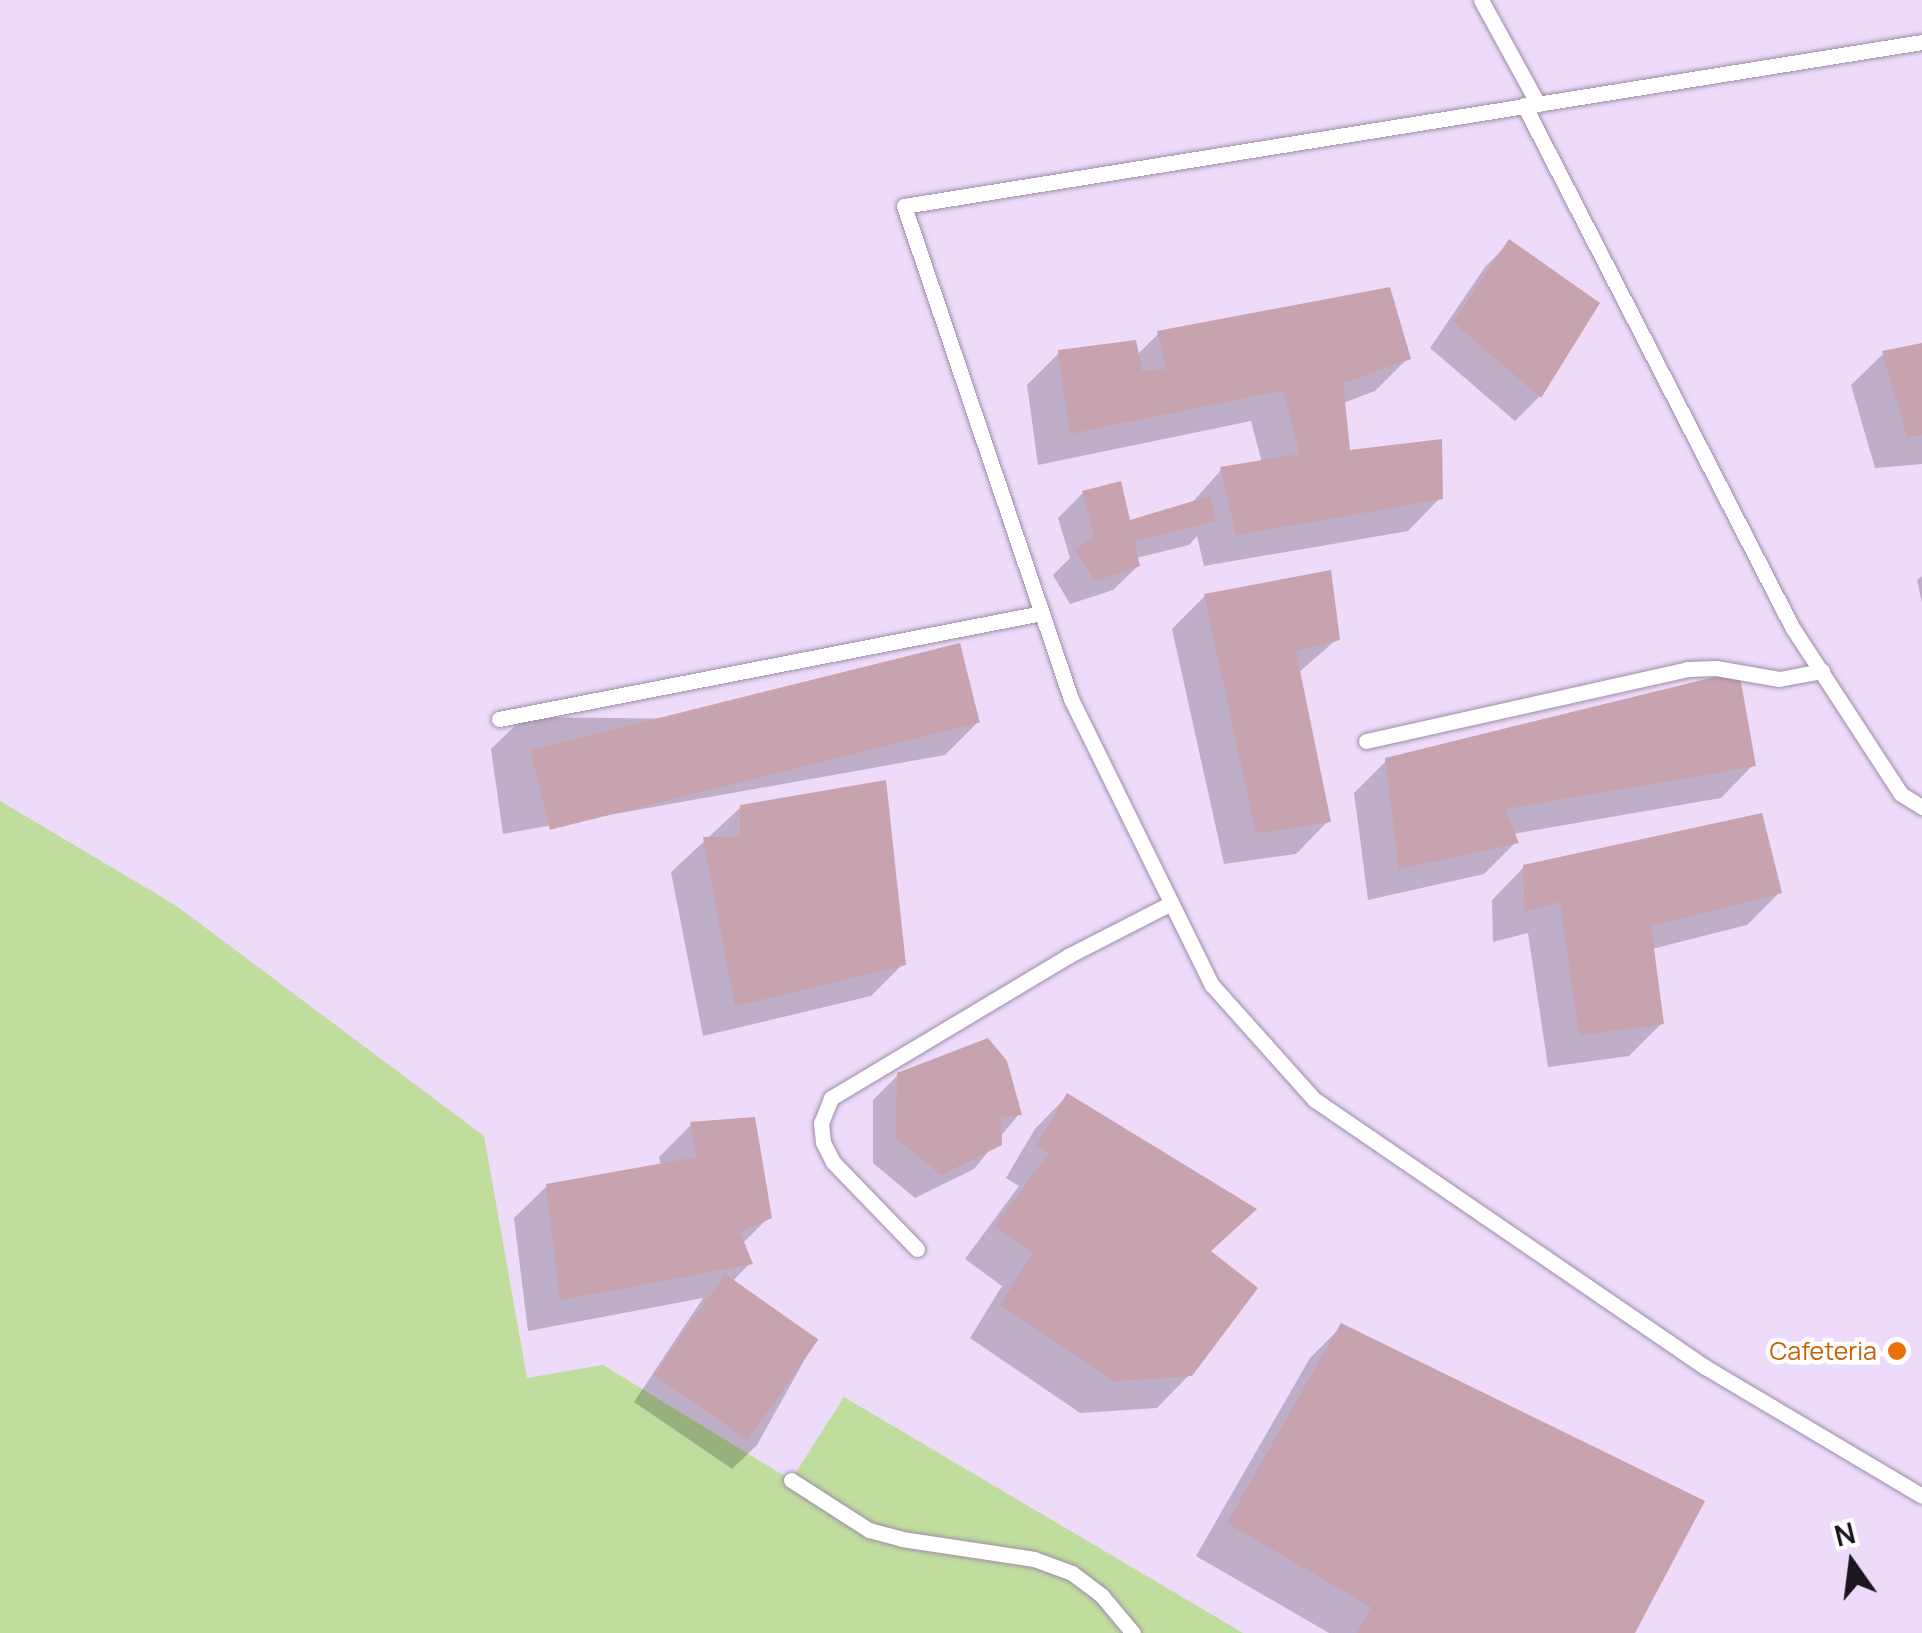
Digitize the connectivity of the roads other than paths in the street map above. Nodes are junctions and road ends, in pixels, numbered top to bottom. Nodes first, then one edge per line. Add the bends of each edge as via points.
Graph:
1 (1481, 0) edge
2 (1922, 42) edge
3 (1531, 105) junction
4 (1042, 613) junction
5 (1822, 671) junction
6 (499, 719) dead end
7 (1366, 742) dead end
8 (1922, 807) edge
9 (1171, 903) junction
10 (916, 1249) dead end
11 (791, 1480) dead end
12 (1922, 1496) edge
13 (1133, 1633) edge

1 - 3 lane
2 - 3 lane
3 - 4 lane via 904,206
3 - 5 lane via 1792,627
4 - 6 lane
4 - 9 lane via 1071,699
5 - 7 lane via 1779,679 1688,668
5 - 8 lane via 1901,794
9 - 10 lane via 1068,956 831,1098 821,1123 834,1162
9 - 12 lane via 1212,986 1315,1100 1705,1367
11 - 13 lane via 868,1530 1034,1559 1072,1573

